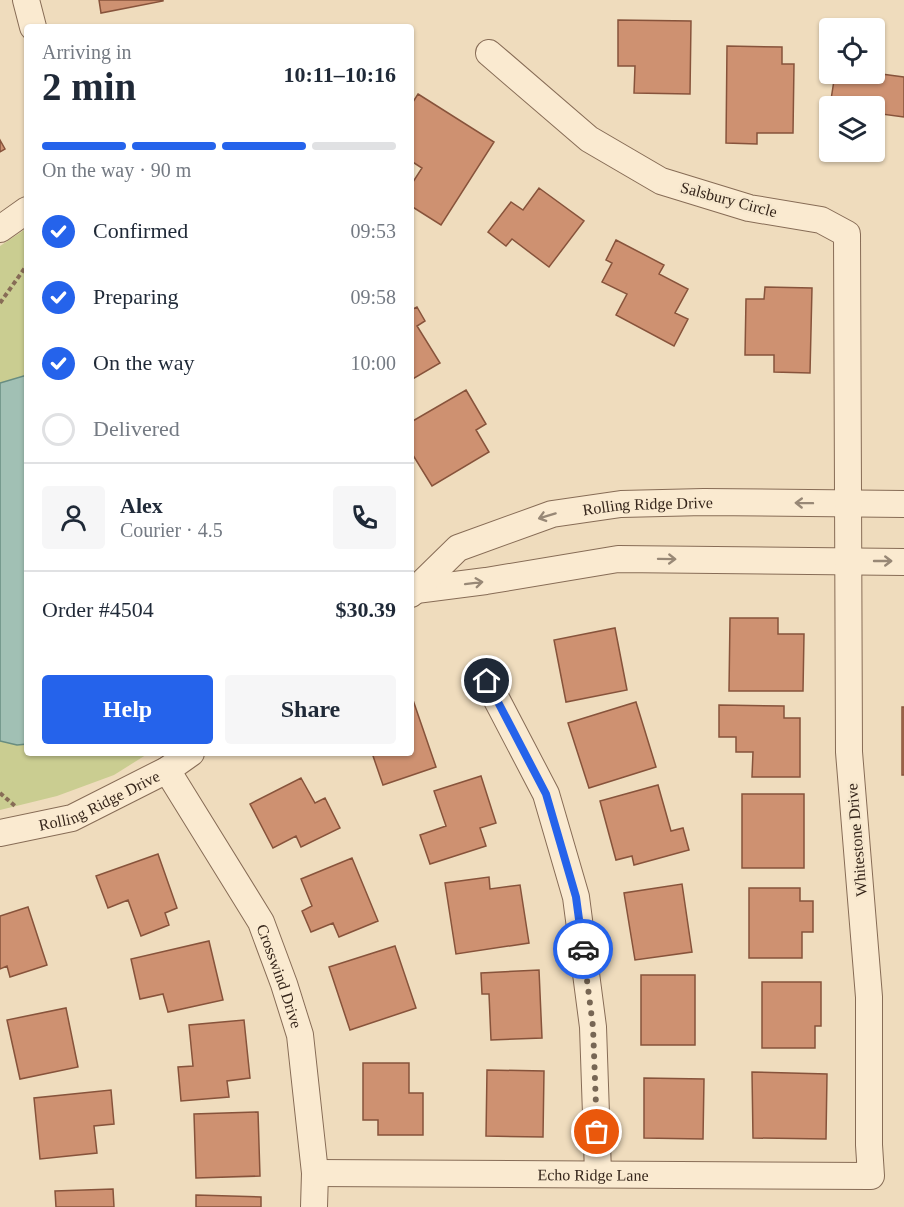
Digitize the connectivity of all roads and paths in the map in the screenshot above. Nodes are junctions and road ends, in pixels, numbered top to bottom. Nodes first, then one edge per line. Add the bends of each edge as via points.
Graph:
1 (26, 0) edge
2 (32, 24) edge
3 (489, 53) dead end
4 (24, 212) edge
5 (0, 229) edge
6 (24, 269) edge
7 (0, 303) edge
8 (847, 504) junction
9 (904, 504) edge
10 (847, 561) junction
11 (904, 561) edge
12 (414, 588) edge
13 (414, 589) edge
14 (487, 681) dead end
15 (186, 756) edge
16 (167, 770) junction
17 (0, 793) edge
18 (18, 809) dead end
19 (0, 833) edge
20 (315, 1173) junction
21 (598, 1173) junction
22 (871, 1176) joint
23 (314, 1207) edge

1 - 2 street
3 - 8 street, Salsbury Circle via 590,139 662,181 749,208 821,220 847,234
4 - 5 street
6 - 7 path
8 - 9 street, Rolling Ridge Drive
8 - 10 street, Whitestone Drive
8 -> 12 street, Rolling Ridge Drive via 621,504 552,514 458,548
10 -> 11 street, Rolling Ridge Drive
13 -> 10 street, Rolling Ridge Drive via 618,559
10 - 22 street, Whitestone Drive via 849,752 869,997
14 - 21 street via 546,794 576,897 593,1027
15 - 16 street, Rolling Ridge Drive
16 - 19 street, Rolling Ridge Drive via 72,818
16 - 20 street, Crosswind Drive via 261,922 284,984 300,1035
17 - 18 path
20 - 21 street, Echo Ridge Lane
20 - 23 street, Crosswind Drive
21 - 22 street, Echo Ridge Lane

